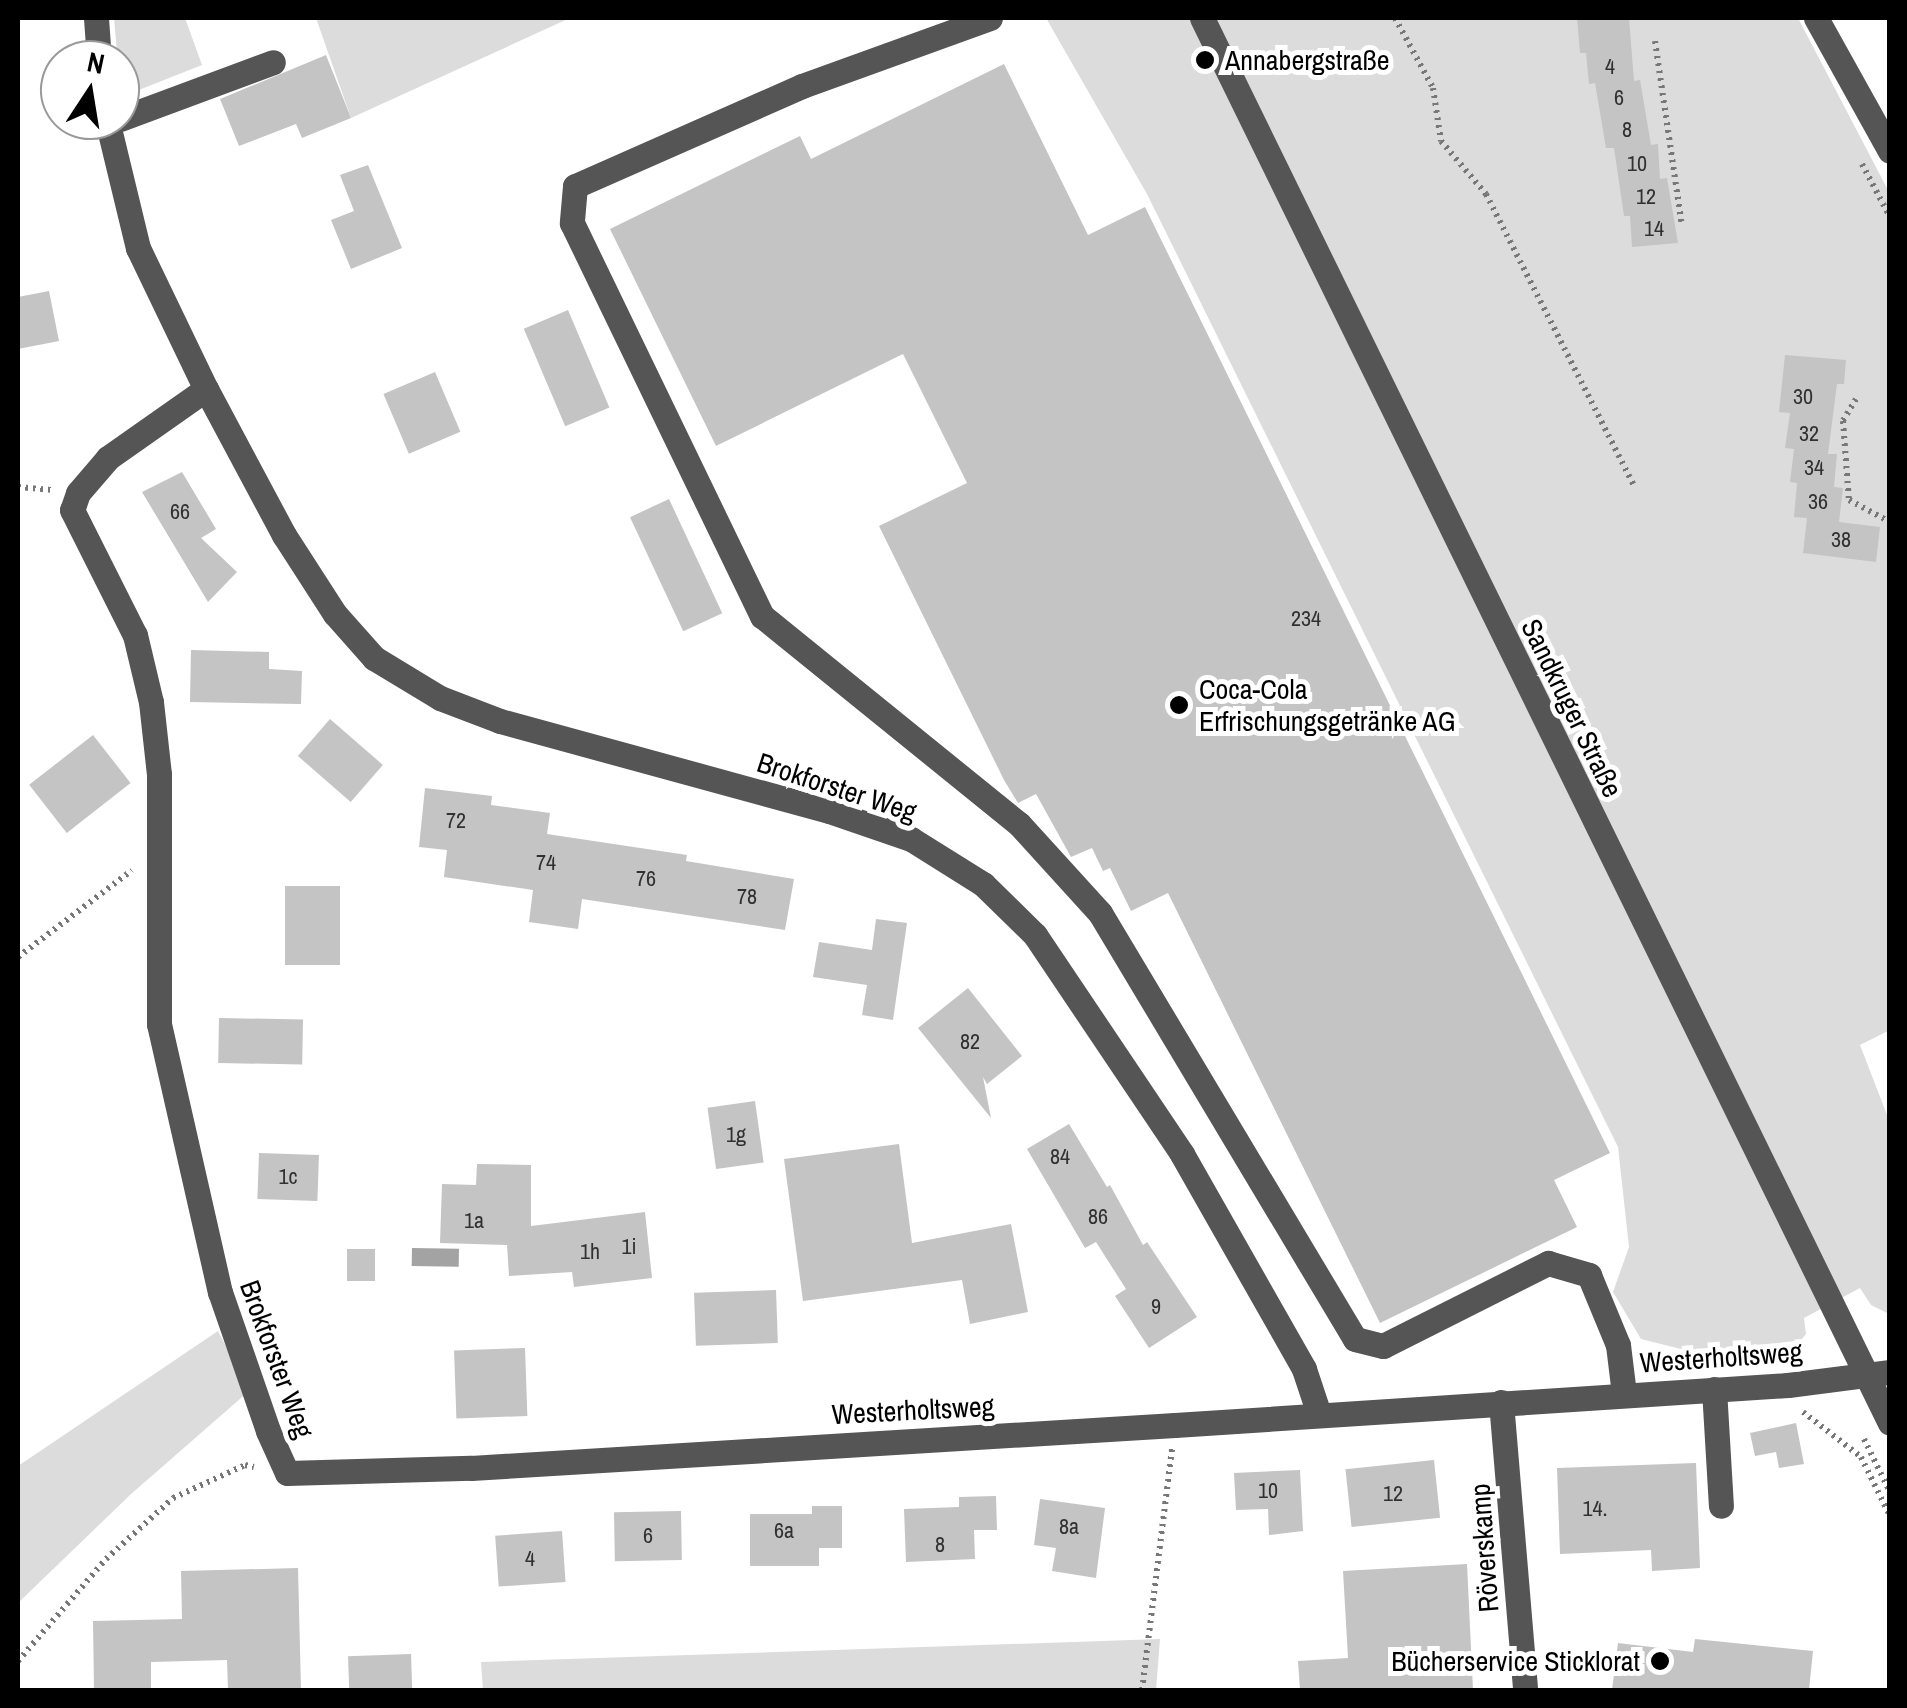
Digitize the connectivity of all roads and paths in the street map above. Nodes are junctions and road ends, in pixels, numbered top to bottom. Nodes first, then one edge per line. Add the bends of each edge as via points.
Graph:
1 (990, 18) edge
2 (1202, 18) edge
3 (1395, 18) edge
4 (1816, 18) edge
5 (1656, 41) dead end
6 (273, 62) dead end
7 (140, 111) edge
8 (117, 140) edge
9 (1890, 151) edge
10 (1682, 226) dead end
11 (206, 389) junction
12 (1856, 399) dead end
13 (1634, 486) dead end
14 (1890, 522) edge
15 (122, 877) dead end
16 (18, 957) edge
17 (1878, 1374) edge
18 (1788, 1385) junction
19 (1714, 1389) junction
20 (1624, 1394) junction
21 (1501, 1402) junction
22 (1319, 1414) junction
23 (1890, 1424) edge
24 (1175, 1425) junction
25 (288, 1473) junction
26 (1720, 1506) dead end
27 (1890, 1516) edge
28 (18, 1661) edge
29 (1142, 1690) edge
30 (1525, 1690) edge

1 - 20 street via 802,86 575,186 572,223 762,616 1019,824 1100,913 1355,1339 1383,1346 1548,1263 1589,1274 1618,1345
2 - 17 street, Sandkruger Straße
3 - 13 path via 1433,88 1442,141 1486,194
4 - 9 street
5 - 10 path
6 - 7 street
8 - 11 street, Brokforster Weg via 138,248
11 - 22 street, Brokforster Weg via 284,535 336,614 374,658 410,682 500,721 912,839 983,884 1035,935 1182,1154 1304,1369
11 - 25 street, Brokforster Weg via 108,458 72,510 136,634 159,774 159,1024 220,1292
12 - 14 path via 1843,422 1848,500
15 - 16 path
17 - 18 street, Westerholtsweg
17 - 23 street, Sandkruger Straße
18 - 19 street, Westerholtsweg
18 - 27 path via 1798,1408 1861,1457
19 - 20 street, Westerholtsweg
19 - 26 street
20 - 21 street, Westerholtsweg
21 - 22 street, Westerholtsweg
21 - 30 street, Röverskamp
22 - 24 street, Westerholtsweg
24 - 25 street, Westerholtsweg
24 - 29 path
25 - 28 path via 245,1465 173,1498 106,1559

